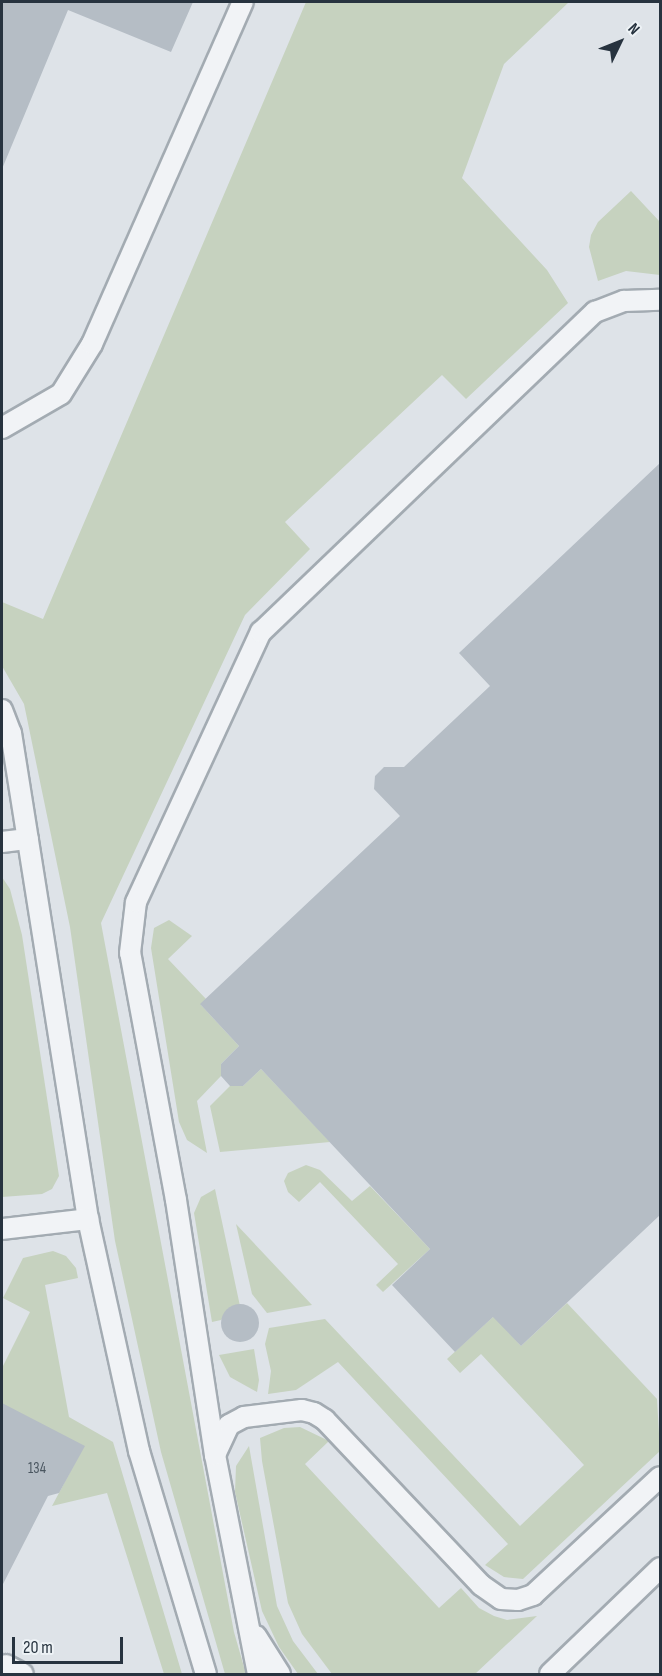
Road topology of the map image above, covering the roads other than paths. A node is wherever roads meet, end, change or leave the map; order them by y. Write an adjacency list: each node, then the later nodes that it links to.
1 (243, 2): 3 (lane)
2 (660, 300): 9 (lane)
3 (2, 429)
4 (2, 710): 5 (lane)
5 (28, 839): 6 (lane); 7 (lane)
6 (2, 842)
7 (88, 1219): 8 (lane); 13 (lane)
8 (2, 1229)
9 (215, 1455): 10 (lane); 12 (lane)
10 (660, 1477)
11 (660, 1568): 16 (lane)
12 (245, 1615): 14 (lane); 15 (lane)
13 (206, 1674)
14 (258, 1674)
15 (280, 1674)
16 (550, 1674)

